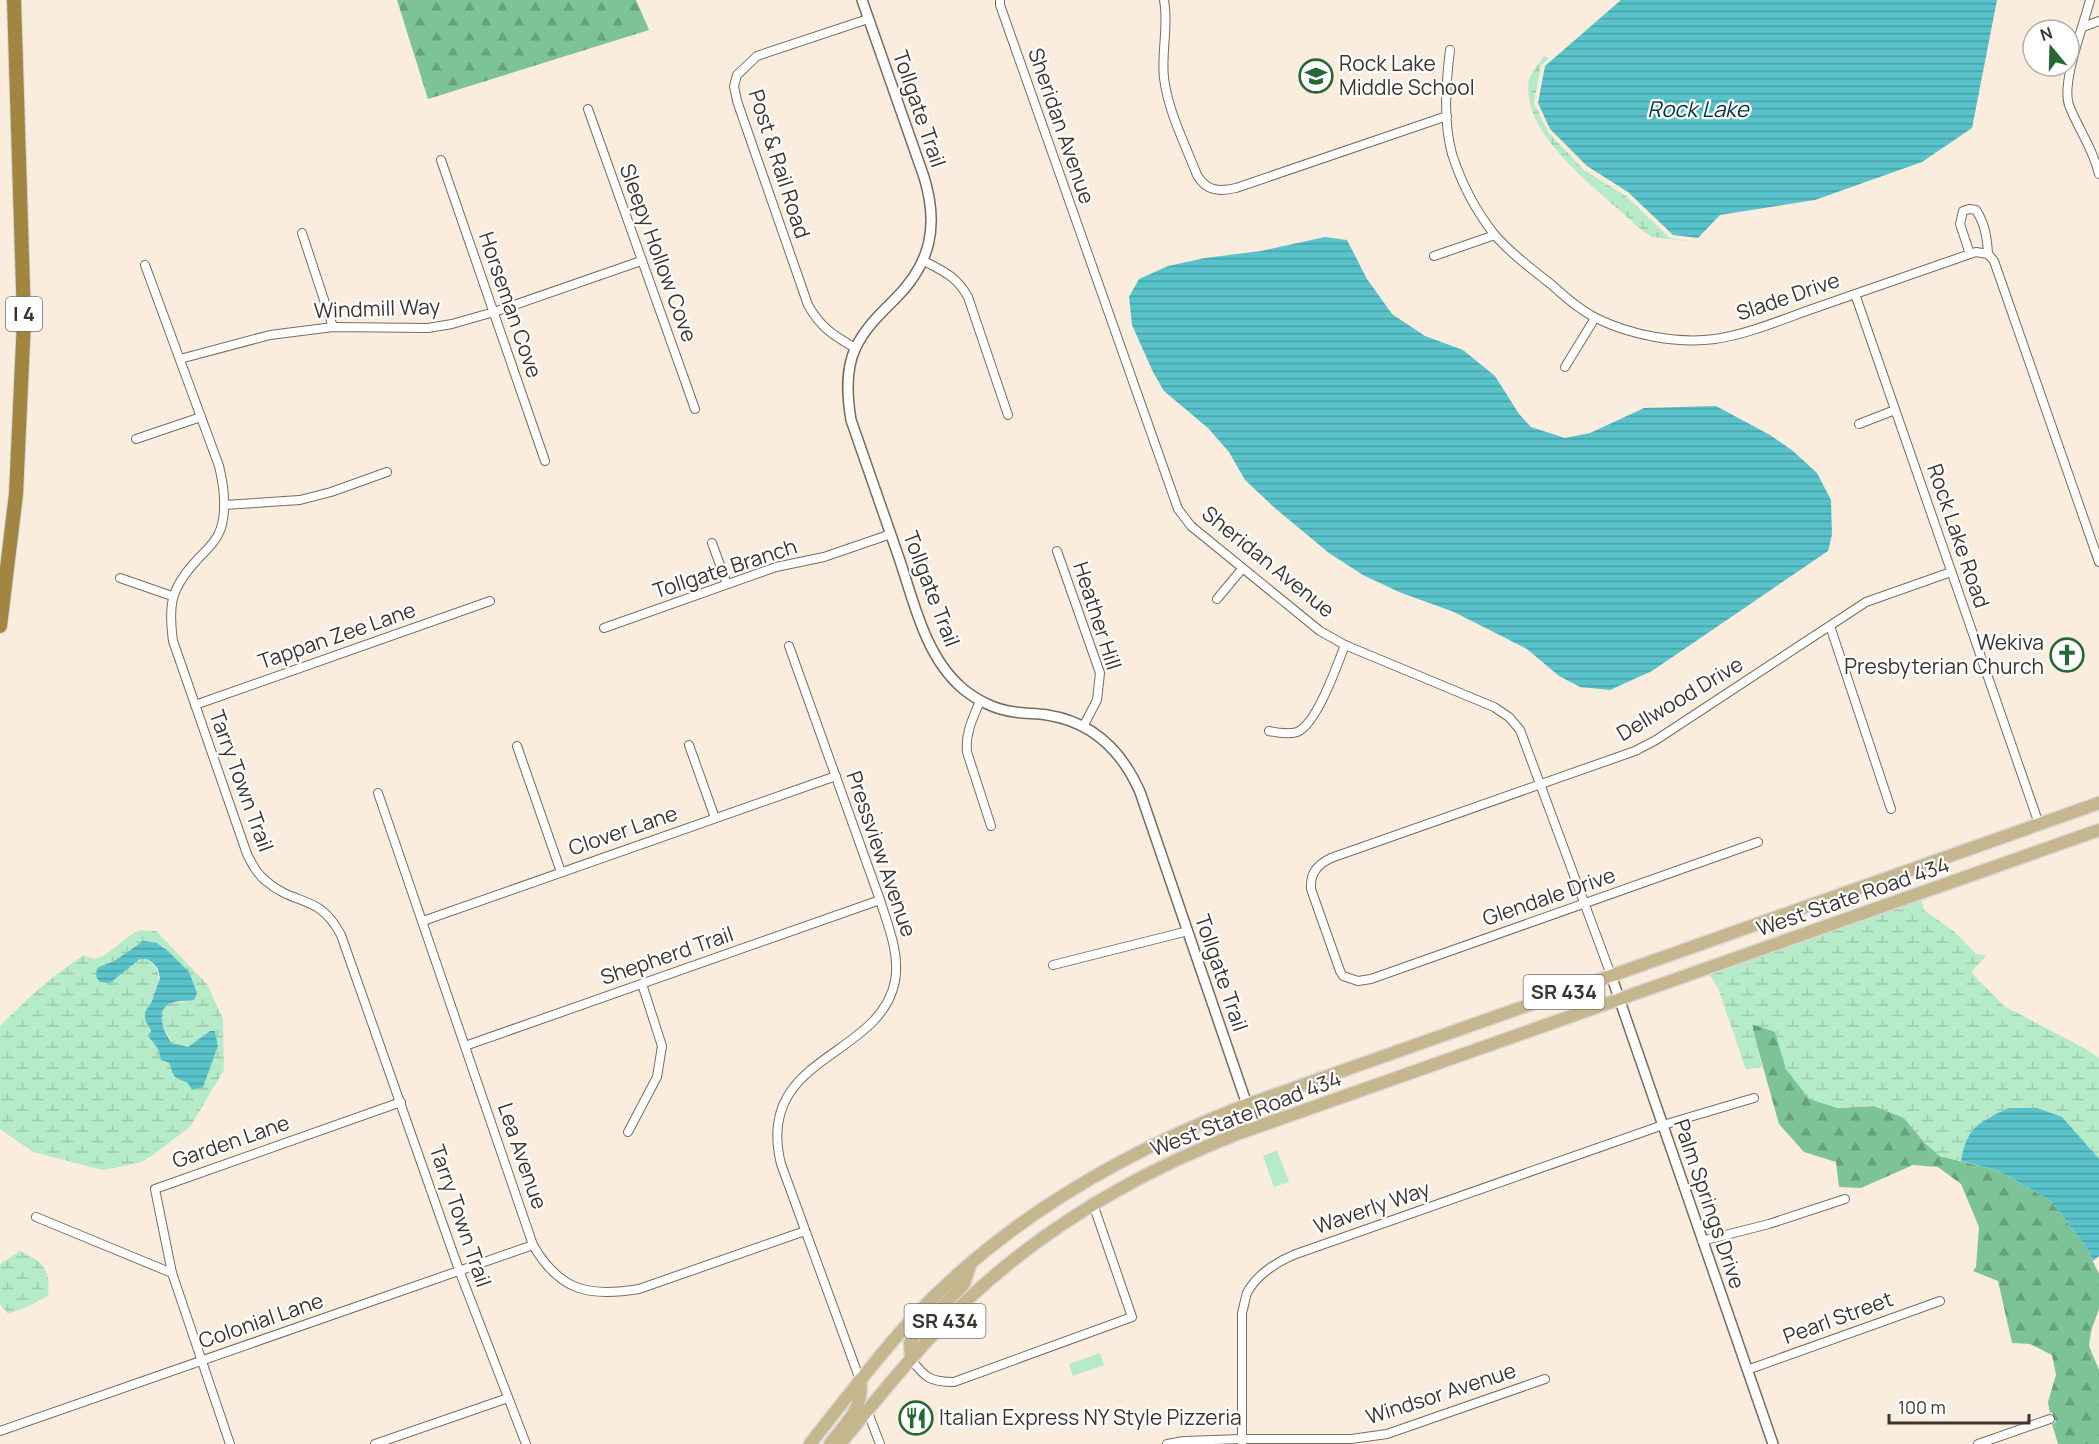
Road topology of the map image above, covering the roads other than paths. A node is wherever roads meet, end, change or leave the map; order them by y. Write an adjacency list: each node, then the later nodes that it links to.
1 (14, 0): 49 (highway, I 4)
2 (862, 0): 6 (street, Tollgate Trail)
3 (1000, 0): 42 (street, Sheridan Avenue)
4 (1164, 0): 11 (street)
5 (2090, 0): 8 (street)
6 (868, 19): 20 (street, Tollgate Trail); 26 (street, Post & Rail Road)
7 (2099, 21): 8 (street)
8 (2083, 27): 13 (street)
9 (1450, 50): 11 (street, Slade Drive)
10 (588, 109): 19 (street, Sleepy Hollow Cove)
11 (1447, 116): 15 (street, Slade Drive)
12 (441, 160): 23 (street, Horseman Cove)
13 (2099, 174)
14 (302, 233): 25 (street)
15 (1495, 235): 18 (street); 24 (street, Slade Drive)
16 (1970, 254): 17 (street, Slade Drive); 17 (street); 22 (street, Slade Drive)
17 (1988, 254): 41 (street)
18 (1434, 256)
19 (641, 261): 23 (street, Windmill Way); 29 (street, Sleepy Hollow Cove)
20 (924, 261): 26 (street, Tollgate Trail); 31 (street)
21 (146, 265): 27 (street)
22 (1855, 294): 24 (street, Slade Drive); 30 (street, Rock Lake Road)
23 (494, 312): 25 (street, Windmill Way); 35 (street, Horseman Cove)
24 (1595, 318): 28 (street)
25 (333, 327): 27 (street, Windmill Way)
26 (855, 348): 38 (street, Tollgate Trail)
27 (180, 359): 32 (street)
28 (1565, 367)
29 (695, 409)
30 (1895, 410): 33 (street); 43 (street, Rock Lake Road)
31 (1008, 415)
32 (201, 417): 34 (street); 37 (street)
33 (1859, 424)
34 (136, 439)
35 (545, 461)
36 (387, 472): 37 (street)
37 (224, 505): 46 (street)
38 (891, 534): 45 (street, Tollgate Branch); 54 (street, Tollgate Trail)
39 (712, 543): 45 (street)
40 (1058, 551): 56 (street, Heather Hill)
41 (2099, 562)
42 (1242, 569): 47 (street); 52 (street, Sheridan Avenue)
43 (1951, 572): 50 (street, Dellwood Drive); 66 (street, Rock Lake Road)
44 (120, 578): 46 (street)
45 (727, 584): 51 (street, Tollgate Branch)
46 (172, 596): 55 (street, Tarry Town Trail)
47 (1217, 599)
48 (490, 601): 55 (street, Tappan Zee Lane)
49 (0, 626)
50 (1830, 626): 61 (street, Dellwood Drive); 64 (street)
51 (604, 628)
52 (1346, 645): 57 (street); 61 (street, Sheridan Avenue)
53 (789, 646): 60 (street, Pressview Avenue)
54 (981, 701): 56 (street, Tollgate Trail); 67 (street)
55 (195, 705): 82 (street, Tarry Town Trail)
56 (1084, 725): 74 (street, Tollgate Trail)
57 (1269, 732)
58 (689, 745): 65 (street)
59 (517, 746): 70 (street)
60 (836, 776): 65 (street, Clover Lane); 71 (street, Pressview Avenue)
61 (1542, 784): 72 (street, Sheridan Avenue); 77 (street, Dellwood Drive)
62 (378, 793): 73 (street, Lea Avenue)
63 (2099, 803): 66 (main road, SR 434)
64 (1891, 809)
65 (715, 818): 70 (street, Clover Lane)
66 (2039, 824): 76 (main road, SR 434)
67 (991, 826)
68 (2097, 830): 79 (main road, West State Road 434 / SR 434)
69 (1758, 842): 72 (street, Glendale Drive)
70 (561, 872): 73 (street, Clover Lane)
71 (880, 900): 78 (street, Shepherd Trail); 90 (street, Pressview Avenue)
72 (1585, 904): 76 (street, Sheridan Avenue); 77 (street, Glendale Drive)
73 (423, 921): 80 (street, Lea Avenue)
74 (1188, 931): 75 (street); 83 (street, Tollgate Trail)
75 (1053, 965)
76 (1611, 975): 79 (street, Palm Springs Drive); 83 (main road, SR 434)
77 (1350, 980)
78 (642, 984): 80 (street, Shepherd Trail); 86 (street)
79 (1620, 1000): 84 (street, Palm Springs Drive); 85 (main road, West State Road 434 / SR 434)
80 (465, 1046): 92 (street, Lea Avenue)
81 (1754, 1098): 84 (street, Waverly Way)
82 (401, 1102): 94 (street, Tarry Town Trail); 95 (street, Garden Lane)
83 (1246, 1105): 85 (street, Tollgate Trail); 93 (main road, SR 434)
84 (1663, 1125): 91 (street, Palm Springs Drive); 106 (street, Waverly Way)
85 (1255, 1128): 88 (main road, West State Road 434 / SR 434)
86 (628, 1132)
87 (1845, 1199): 91 (street)
88 (1093, 1204): 97 (main road, West State Road 434 / SR 434); 97 (street)
89 (36, 1216): 95 (street)
90 (805, 1231): 92 (street, Lea Avenue); 101 (street, Pressview Avenue)
91 (1702, 1241): 99 (street, Palm Springs Drive)
92 (533, 1245): 94 (street, Colonial Lane)
93 (970, 1264): 97 (main road); 101 (main road, SR 434)
94 (459, 1270): 98 (street, Colonial Lane); 102 (street, Tarry Town Trail)
95 (172, 1273): 98 (street)
96 (1940, 1301): 99 (street, Pearl Street)
97 (912, 1359): 103 (main road, West State Road 434 / SR 434)
98 (202, 1360): 105 (street, Colonial Lane); 107 (street)
99 (1747, 1370): 115 (street, Palm Springs Drive)
100 (1545, 1379): 106 (street, Windsor Avenue)
101 (860, 1380): 110 (main road, SR 434); 111 (main road)
102 (508, 1398): 108 (street); 109 (street, Tarry Town Trail)
103 (867, 1410): 112 (main road, West State Road 434 / SR 434); 113 (street)
104 (2050, 1419): 116 (street)
105 (0, 1431)
106 (1242, 1442): 114 (street, Windsor Avenue)
107 (230, 1444)
108 (375, 1444)
109 (525, 1444)
110 (810, 1444)
111 (830, 1444)
112 (840, 1444)
113 (879, 1444)
114 (1167, 1444)
115 (1773, 1444)
116 (1978, 1444)

